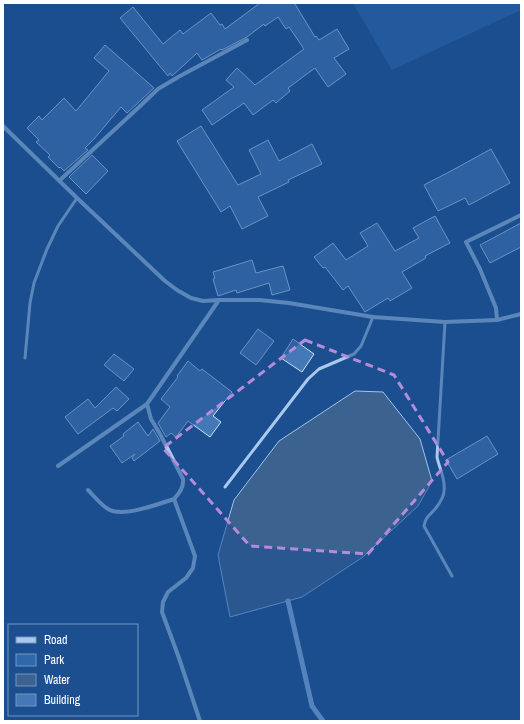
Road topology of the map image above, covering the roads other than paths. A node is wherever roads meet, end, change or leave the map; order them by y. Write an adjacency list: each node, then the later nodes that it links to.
1 (247, 40): 3 (street)
2 (3, 126): 3 (street)
3 (59, 181): 4 (street)
4 (77, 198): 6 (street); 11 (lane)
5 (521, 215): 9 (street)
6 (219, 300): 8 (street); 12 (street)
7 (521, 314): 9 (street)
8 (373, 317): 10 (street); 14 (lane)
9 (497, 320): 10 (street)
10 (445, 322): 17 (lane)
11 (25, 358)
12 (147, 404): 13 (street); 16 (street)
13 (58, 466)
14 (225, 488)
15 (88, 490): 16 (street)
16 (174, 499): 18 (street)
17 (452, 576)
18 (200, 721)

